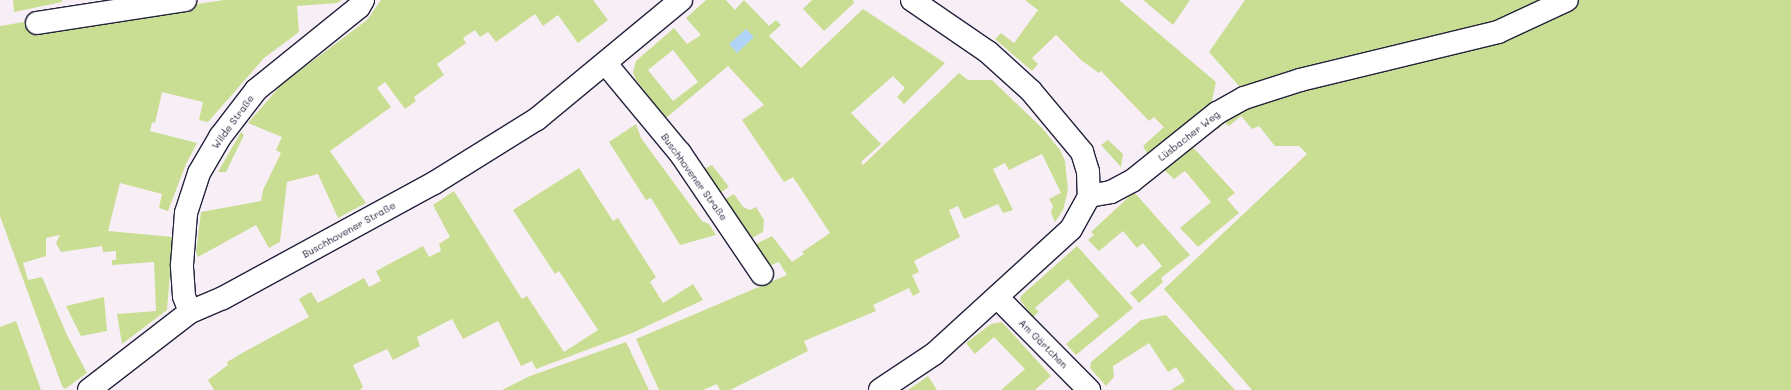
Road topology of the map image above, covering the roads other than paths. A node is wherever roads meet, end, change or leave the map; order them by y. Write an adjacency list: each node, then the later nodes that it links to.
1 (185, 0): 6 (street)
2 (363, 0): 11 (street, Wilde Straße)
3 (681, 0): 7 (street, Buschhovener Straße)
4 (912, 0): 8 (street)
5 (1567, 0): 8 (street, Lüsbacher Weg)
6 (37, 24)
7 (606, 64): 9 (street, Buschhovener Straße); 11 (street, Buschhovener Straße)
8 (1089, 196): 10 (street)
9 (762, 274)
10 (997, 297): 13 (street); 14 (street, Am Gärtchen)
11 (190, 312): 12 (street, Buschhovener Straße)
12 (89, 390)
13 (880, 390)
14 (1089, 390)

